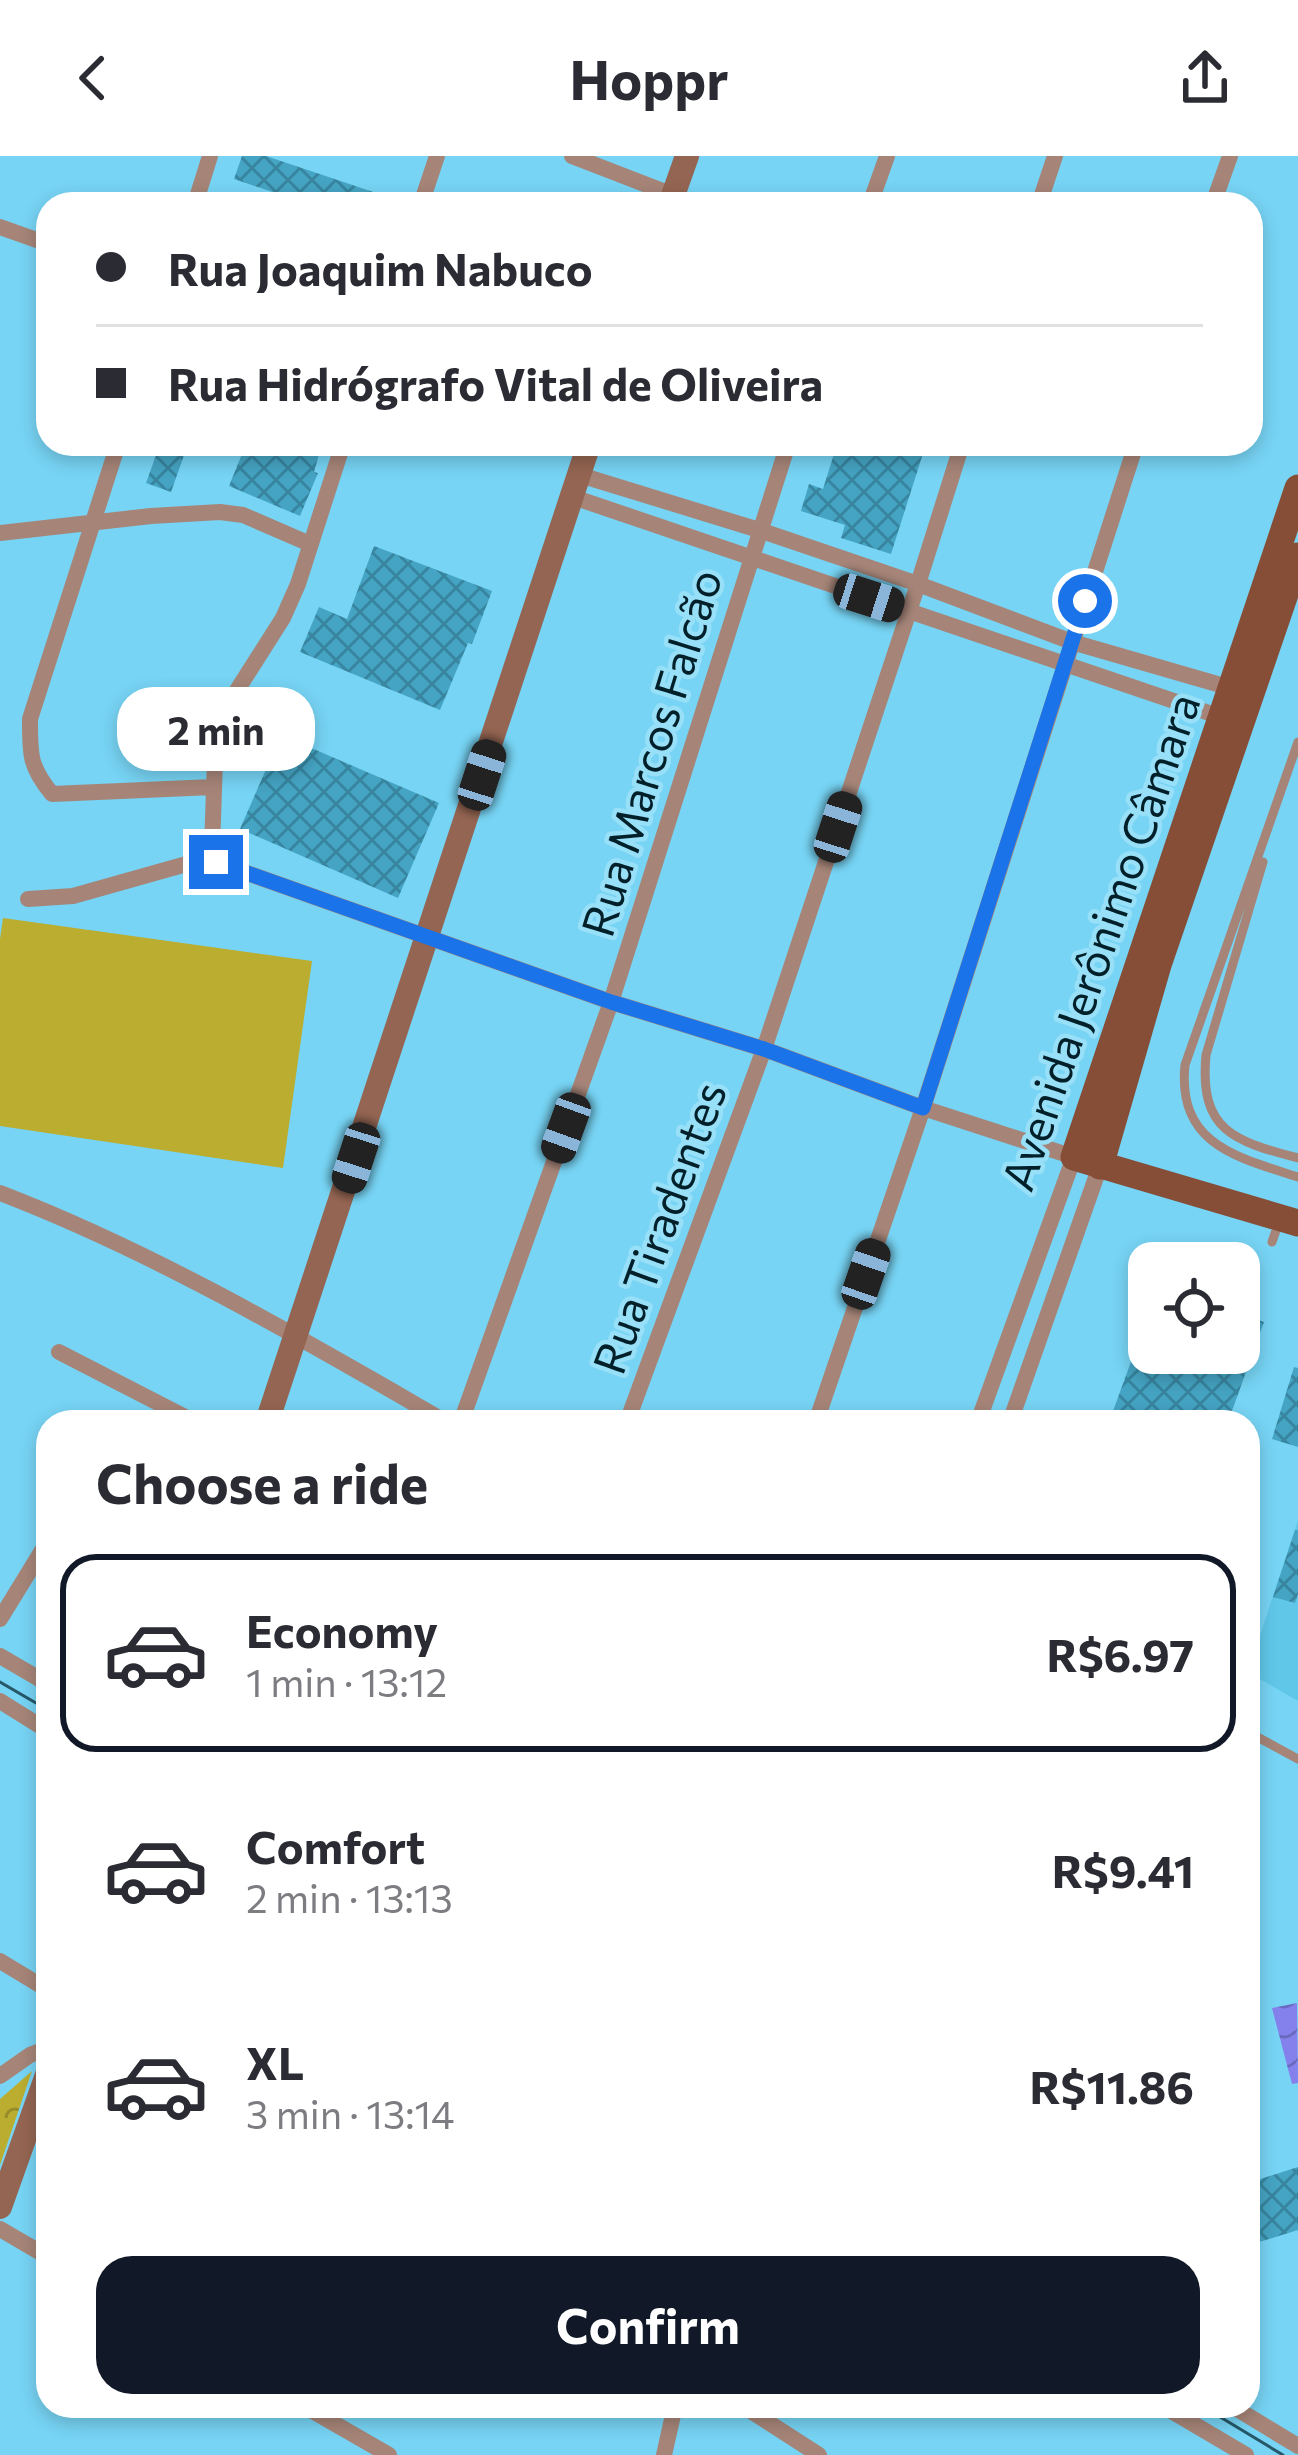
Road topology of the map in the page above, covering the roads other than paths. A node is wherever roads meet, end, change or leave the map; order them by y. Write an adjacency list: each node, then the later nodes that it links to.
1 (210, 156): 8 (street)
2 (437, 156): 9 (street)
3 (572, 156): 10 (street)
4 (687, 156): 11 (main road)
5 (887, 156): 12 (street)
6 (1055, 156): 13 (street)
7 (1230, 156): 14 (street)
8 (199, 192)
9 (425, 192)
10 (653, 192)
11 (674, 192)
12 (874, 192)
13 (1044, 192)
14 (1217, 192)
15 (0, 227): 16 (street)
16 (36, 240)
17 (114, 456): 25 (street)
18 (339, 456): 28 (street)
19 (585, 456): 23 (main road)
20 (784, 456): 26 (street, Rua Marcos Falcão)
21 (958, 456): 31 (street, Rua Tiradentes)
22 (1132, 456): 33 (street)
23 (576, 486): 26 (street); 30 (street); 41 (main road)
24 (1298, 488): 35 (main road, Avenida Jerônimo Câmara)
25 (92, 522): 27 (street); 28 (street); 38 (street)
26 (759, 530): 30 (street, Rua Marcos Falcão); 31 (street)
27 (0, 532)
28 (310, 544): 38 (street)
29 (1298, 556): 46 (main road, Avenida Jerônimo Câmara)
30 (751, 558): 32 (street); 42 (street, Rua Marcos Falcão)
31 (918, 584): 32 (street, Rua Tiradentes); 33 (street)
32 (909, 612): 34 (street); 43 (street, Rua Tiradentes)
33 (1072, 642): 34 (street); 35 (street)
34 (1066, 663): 36 (street); 44 (street)
35 (1231, 688): 36 (main road, Avenida Jerônimo Câmara)
36 (1221, 717): 46 (main road, Avenida Jerônimo Câmara)
37 (1298, 744): 45 (lane); 47 (lane)
38 (213, 788): 39 (street)
39 (216, 862): 40 (street); 41 (street)
40 (28, 899)
41 (428, 936): 42 (street); 50 (main road)
42 (611, 1002): 43 (street); 55 (street, Rua Marcos Falcão)
43 (764, 1049): 44 (street); 56 (street, Rua Tiradentes)
44 (923, 1108): 46 (street); 57 (street)
45 (1298, 1158)
46 (1087, 1161): 49 (main road); 58 (street, Avenida Jerônimo Câmara); 59 (street, Avenida Jerônimo Câmara)
47 (1298, 1177)
48 (0, 1193): 50 (street)
49 (1283, 1228)
50 (297, 1336): 53 (main road); 54 (street)
51 (59, 1352): 52 (street)
52 (172, 1410)
53 (271, 1410)
54 (425, 1410)
55 (465, 1410)
56 (631, 1410)
57 (820, 1410)
58 (983, 1410)
59 (1014, 1410)
60 (36, 1560): 61 (street)
61 (0, 1619)
62 (0, 1656): 63 (street)
63 (36, 1677)
64 (0, 1701): 65 (street)
65 (36, 1724)
66 (1260, 1738): 67 (lane)
67 (1298, 1759)
68 (0, 1960): 69 (street)
69 (36, 1982)
70 (36, 2053): 71 (street)
71 (0, 2076)
72 (36, 2106): 73 (main road)
73 (0, 2207)
74 (0, 2229): 75 (street)
75 (36, 2250)
76 (325, 2418): 82 (street)
77 (672, 2418): 83 (street)
78 (762, 2418): 84 (street)
79 (1183, 2418): 85 (street)
80 (1252, 2418): 81 (street)
81 (1298, 2446)
82 (389, 2455)
83 (664, 2455)
84 (819, 2455)
85 (1246, 2455)

